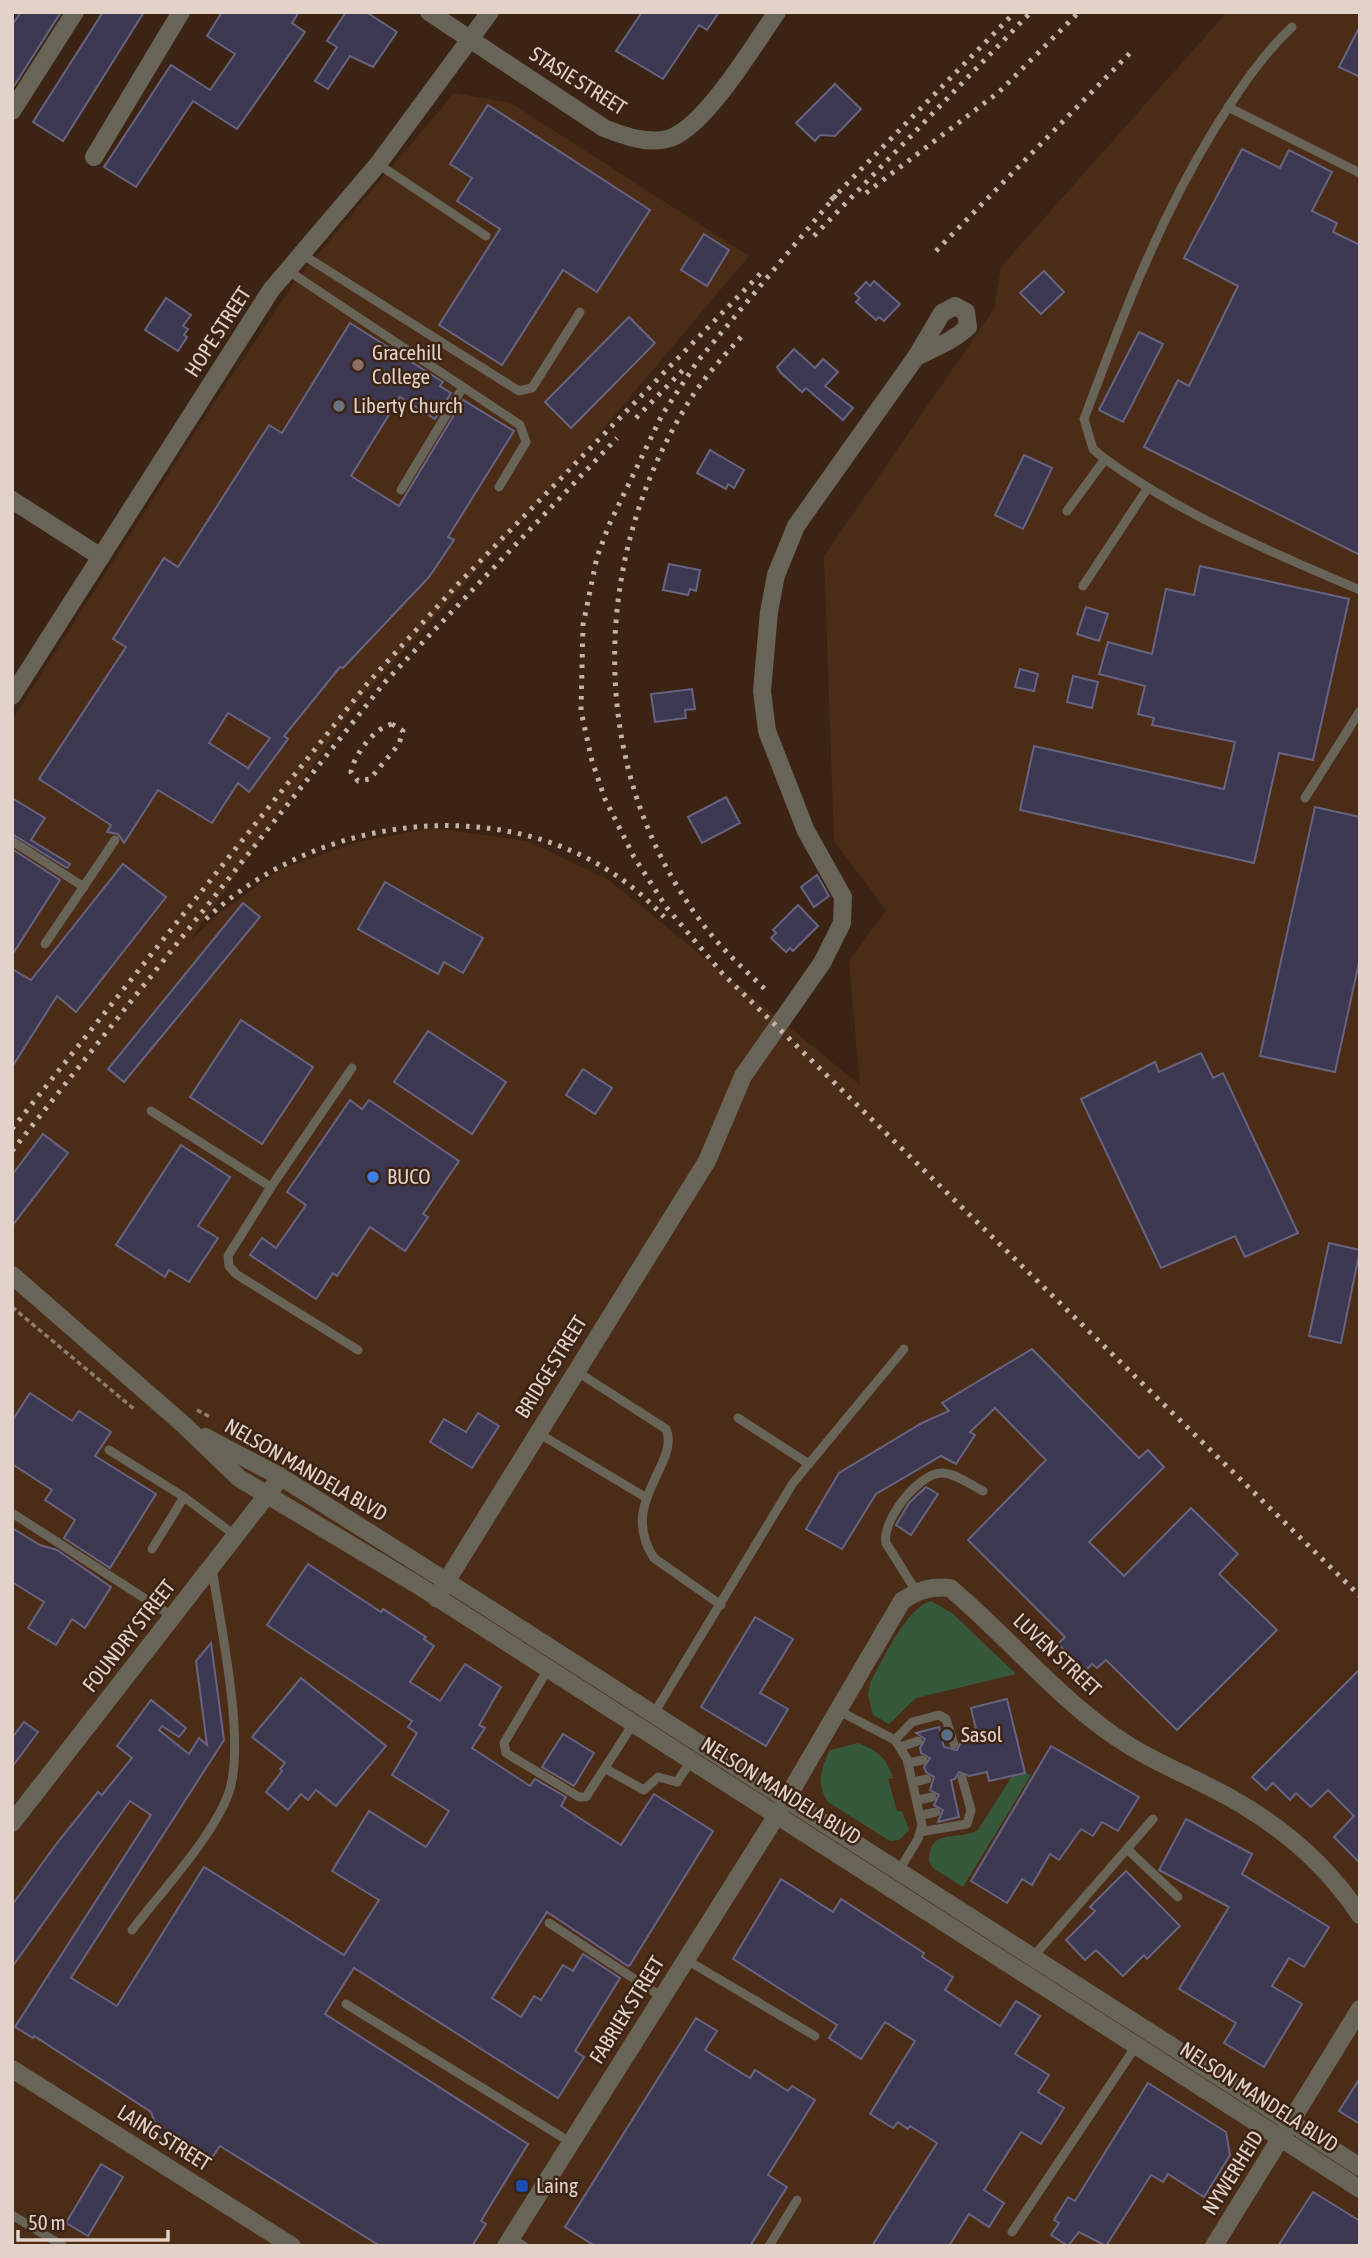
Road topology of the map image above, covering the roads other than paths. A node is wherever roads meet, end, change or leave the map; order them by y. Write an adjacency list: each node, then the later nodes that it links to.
1 (75, 12): 9 (street)
2 (181, 12): 10 (street)
3 (490, 12): 7 (street, HOPE STREET)
4 (777, 12): 7 (street, STASIE STREET)
5 (433, 13): 7 (street, STASIE STREET)
6 (1292, 27): 8 (lane)
7 (470, 39): 11 (street, HOPE STREET)
8 (1228, 107): 12 (lane); 19 (lane)
9 (12, 111)
10 (94, 157)
11 (378, 163): 13 (lane); 14 (street, HOPE STREET)
12 (1360, 173)
13 (486, 236)
14 (300, 253): 15 (street, HOPE STREET); 16 (lane)
15 (287, 270): 18 (lane); 25 (street, HOPE STREET)
16 (580, 312)
17 (916, 357): 41 (street, BRIDGE STREET)
18 (463, 387): 20 (lane); 22 (lane)
19 (1105, 459): 21 (lane); 24 (lane)
20 (499, 487)
21 (1147, 489): 26 (lane); 27 (lane)
22 (401, 490)
23 (12, 500): 25 (street)
24 (1067, 511)
25 (101, 557): 28 (street, HOPE STREET)
26 (1083, 586)
27 (1360, 590)
28 (12, 696)
29 (1360, 710): 30 (lane)
30 (1305, 798)
31 (12, 841): 33 (lane)
32 (115, 841): 33 (lane)
33 (84, 887): 34 (lane)
34 (46, 944)
35 (352, 1068): 37 (lane)
36 (151, 1111): 37 (lane)
37 (271, 1186): 40 (lane)
38 (12, 1275): 43 (street, NELSON MANDELA BLVD)
39 (904, 1349): 46 (lane)
40 (358, 1350)
41 (576, 1371): 44 (street, BRIDGE STREET); 51 (lane)
42 (738, 1418): 46 (lane)
43 (177, 1420): 47 (street, NELSON MANDELA BLVD); 50 (street, NELSON MANDELA BLVD)
44 (537, 1432): 51 (lane); 56 (street, BRIDGE STREET)
45 (109, 1450): 49 (lane)
46 (809, 1464): 59 (lane)
47 (281, 1478): 50 (street, FOUNDRY STREET); 56 (street, NELSON MANDELA BLVD)
48 (983, 1492): 57 (lane)
49 (184, 1497): 53 (lane); 54 (lane)
50 (268, 1497): 53 (street, FOUNDRY STREET); 58 (street, NELSON MANDELA BLVD)
51 (645, 1497): 59 (lane)
52 (12, 1513): 60 (lane)
53 (236, 1536): 55 (street, FOUNDRY STREET)
54 (152, 1549)
55 (212, 1566): 60 (street, FOUNDRY STREET); 93 (lane)
56 (446, 1581): 58 (street, BRIDGE STREET); 63 (street, NELSON MANDELA BLVD)
57 (916, 1591): 62 (street); 91 (street, LUVEN STREET)
58 (436, 1598): 61 (street, NELSON MANDELA BLVD)
59 (721, 1605): 63 (lane)
60 (172, 1616): 86 (street, FOUNDRY STREET)
61 (548, 1669): 64 (street, NELSON MANDELA BLVD); 71 (lane)
62 (839, 1711): 67 (lane); 78 (street)
63 (653, 1714): 78 (street, NELSON MANDELA BLVD)
64 (633, 1724): 69 (street, NELSON MANDELA BLVD); 71 (lane)
65 (949, 1738): 67 (lane)
66 (918, 1741): 67 (lane)
67 (898, 1743): 70 (lane)
68 (923, 1760): 70 (lane)
69 (691, 1761): 71 (lane); 83 (street, NELSON MANDELA BLVD)
70 (908, 1763): 74 (lane)
71 (606, 1769)
72 (962, 1778): 75 (lane)
73 (928, 1779): 74 (lane)
74 (913, 1782): 79 (lane)
75 (965, 1789): 76 (lane); 80 (lane)
76 (953, 1792)
77 (932, 1797): 79 (lane)
78 (787, 1799): 83 (street, FABRIEK STREET); 89 (street, NELSON MANDELA BLVD)
79 (918, 1800): 84 (lane)
80 (969, 1805): 81 (lane); 87 (lane)
81 (957, 1808)
82 (936, 1812): 84 (lane)
83 (777, 1815): 95 (street, FABRIEK STREET); 100 (street, NELSON MANDELA BLVD)
84 (922, 1815): 87 (lane)
85 (1153, 1819): 88 (lane)
86 (12, 1823)
87 (920, 1832): 89 (lane)
88 (1127, 1849): 90 (lane); 94 (lane)
89 (898, 1872): 94 (street, NELSON MANDELA BLVD)
90 (1178, 1897)
91 (1360, 1915)
92 (549, 1923): 96 (lane)
93 (132, 1930)
94 (1032, 1958): 102 (street, NELSON MANDELA BLVD)
95 (685, 1959): 96 (street, FABRIEK STREET); 99 (lane)
96 (662, 1997): 103 (street, FABRIEK STREET)
97 (346, 2004): 103 (lane)
98 (1360, 2010): 102 (street)
99 (815, 2036)
100 (1136, 2046): 102 (street, NELSON MANDELA BLVD); 108 (lane)
101 (12, 2069): 111 (street, LAING STREET)
102 (1287, 2132): 104 (street, NELSON MANDELA BLVD); 105 (street, NELSON MANDELA BLVD); 113 (street, NYWERHEID)
103 (570, 2143): 109 (street, FABRIEK STREET)
104 (1360, 2167)
105 (1360, 2189)
106 (797, 2200): 112 (lane)
107 (12, 2215): 110 (lane)
108 (1012, 2232)
109 (514, 2243)
110 (63, 2246)
111 (292, 2246)
112 (768, 2246)
113 (1214, 2246)

